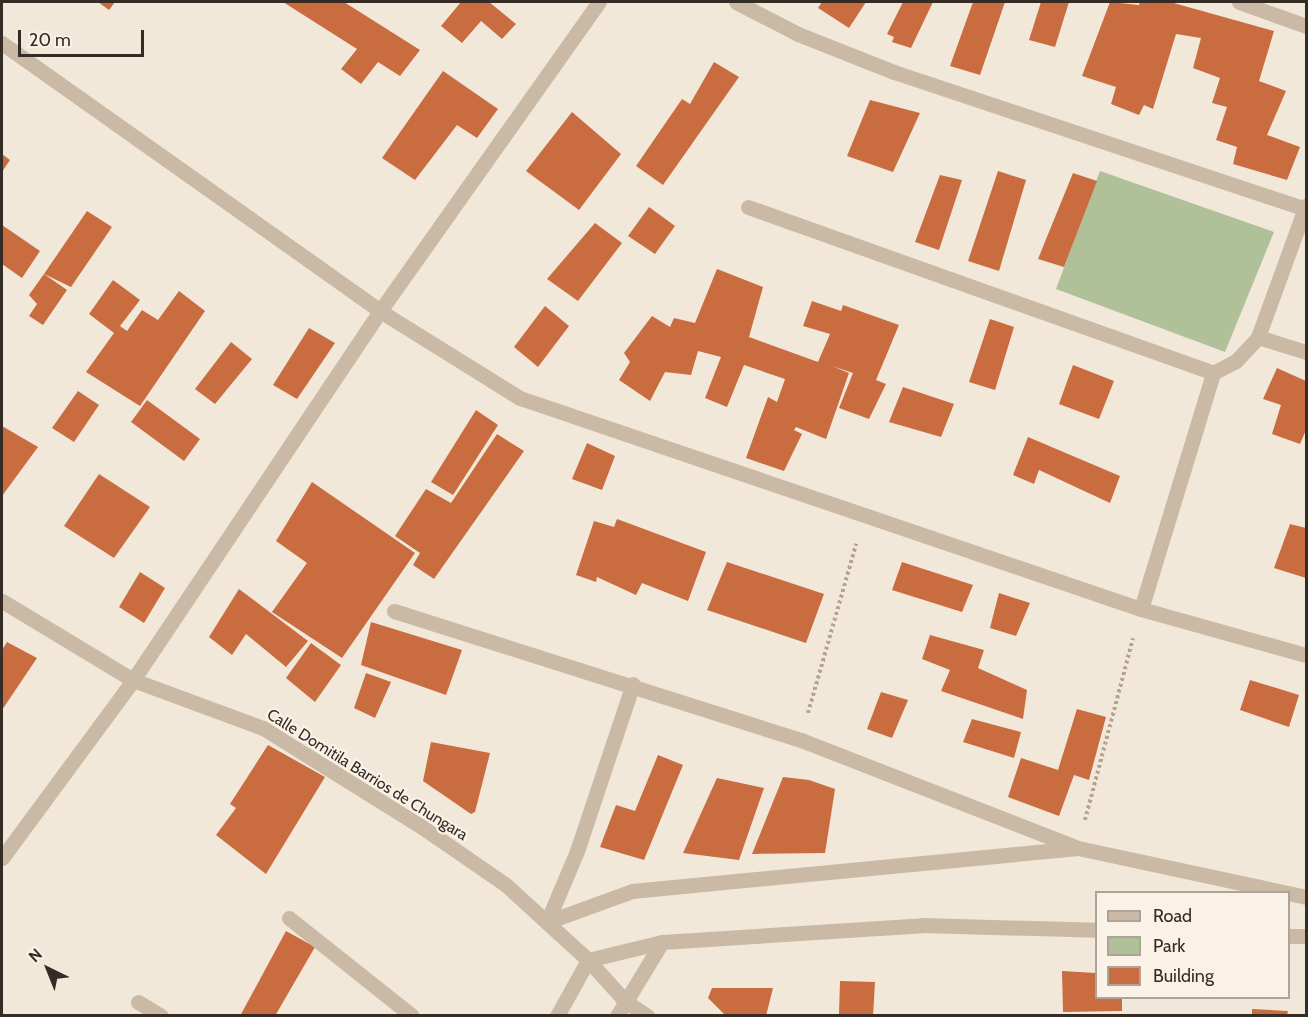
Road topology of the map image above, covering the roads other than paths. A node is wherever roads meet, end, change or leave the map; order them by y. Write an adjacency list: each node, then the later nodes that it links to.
1 (599, 2): 8 (street)
2 (736, 2): 7 (street)
3 (1239, 2): 4 (street)
4 (1306, 26)
5 (2, 43): 8 (street)
6 (748, 207): 11 (street)
7 (1306, 207): 9 (street)
8 (380, 311): 13 (street); 16 (street)
9 (1258, 337): 10 (street); 11 (street)
10 (1306, 352)
11 (1213, 373): 13 (street)
12 (2, 601): 16 (street, Calle Domitila Barrios de Chungara)
13 (1141, 609): 15 (street)
14 (394, 611): 17 (street)
15 (1306, 655)
16 (133, 680): 19 (street); 24 (street, Calle Domitila Barrios de Chungara)
17 (633, 684): 18 (street); 24 (street)
18 (1078, 848): 20 (street); 24 (street)
19 (2, 858)
20 (1278, 891)
21 (1290, 894): 22 (street)
22 (1306, 897)
23 (290, 918): 33 (street)
24 (547, 922): 29 (street, Calle Domitila Barrios de Chungara)
25 (1095, 930): 28 (street)
26 (1290, 936): 27 (street)
27 (1306, 936)
28 (662, 942): 29 (street); 30 (street)
29 (588, 960): 30 (street, Calle Domitila Barrios de Chungara); 34 (street)
30 (626, 1001): 35 (street); 36 (street, Calle Domitila Barrios de Chungara)
31 (138, 1002): 32 (street)
32 (160, 1016)
33 (412, 1016)
34 (557, 1016)
35 (617, 1016)
36 (647, 1016)

